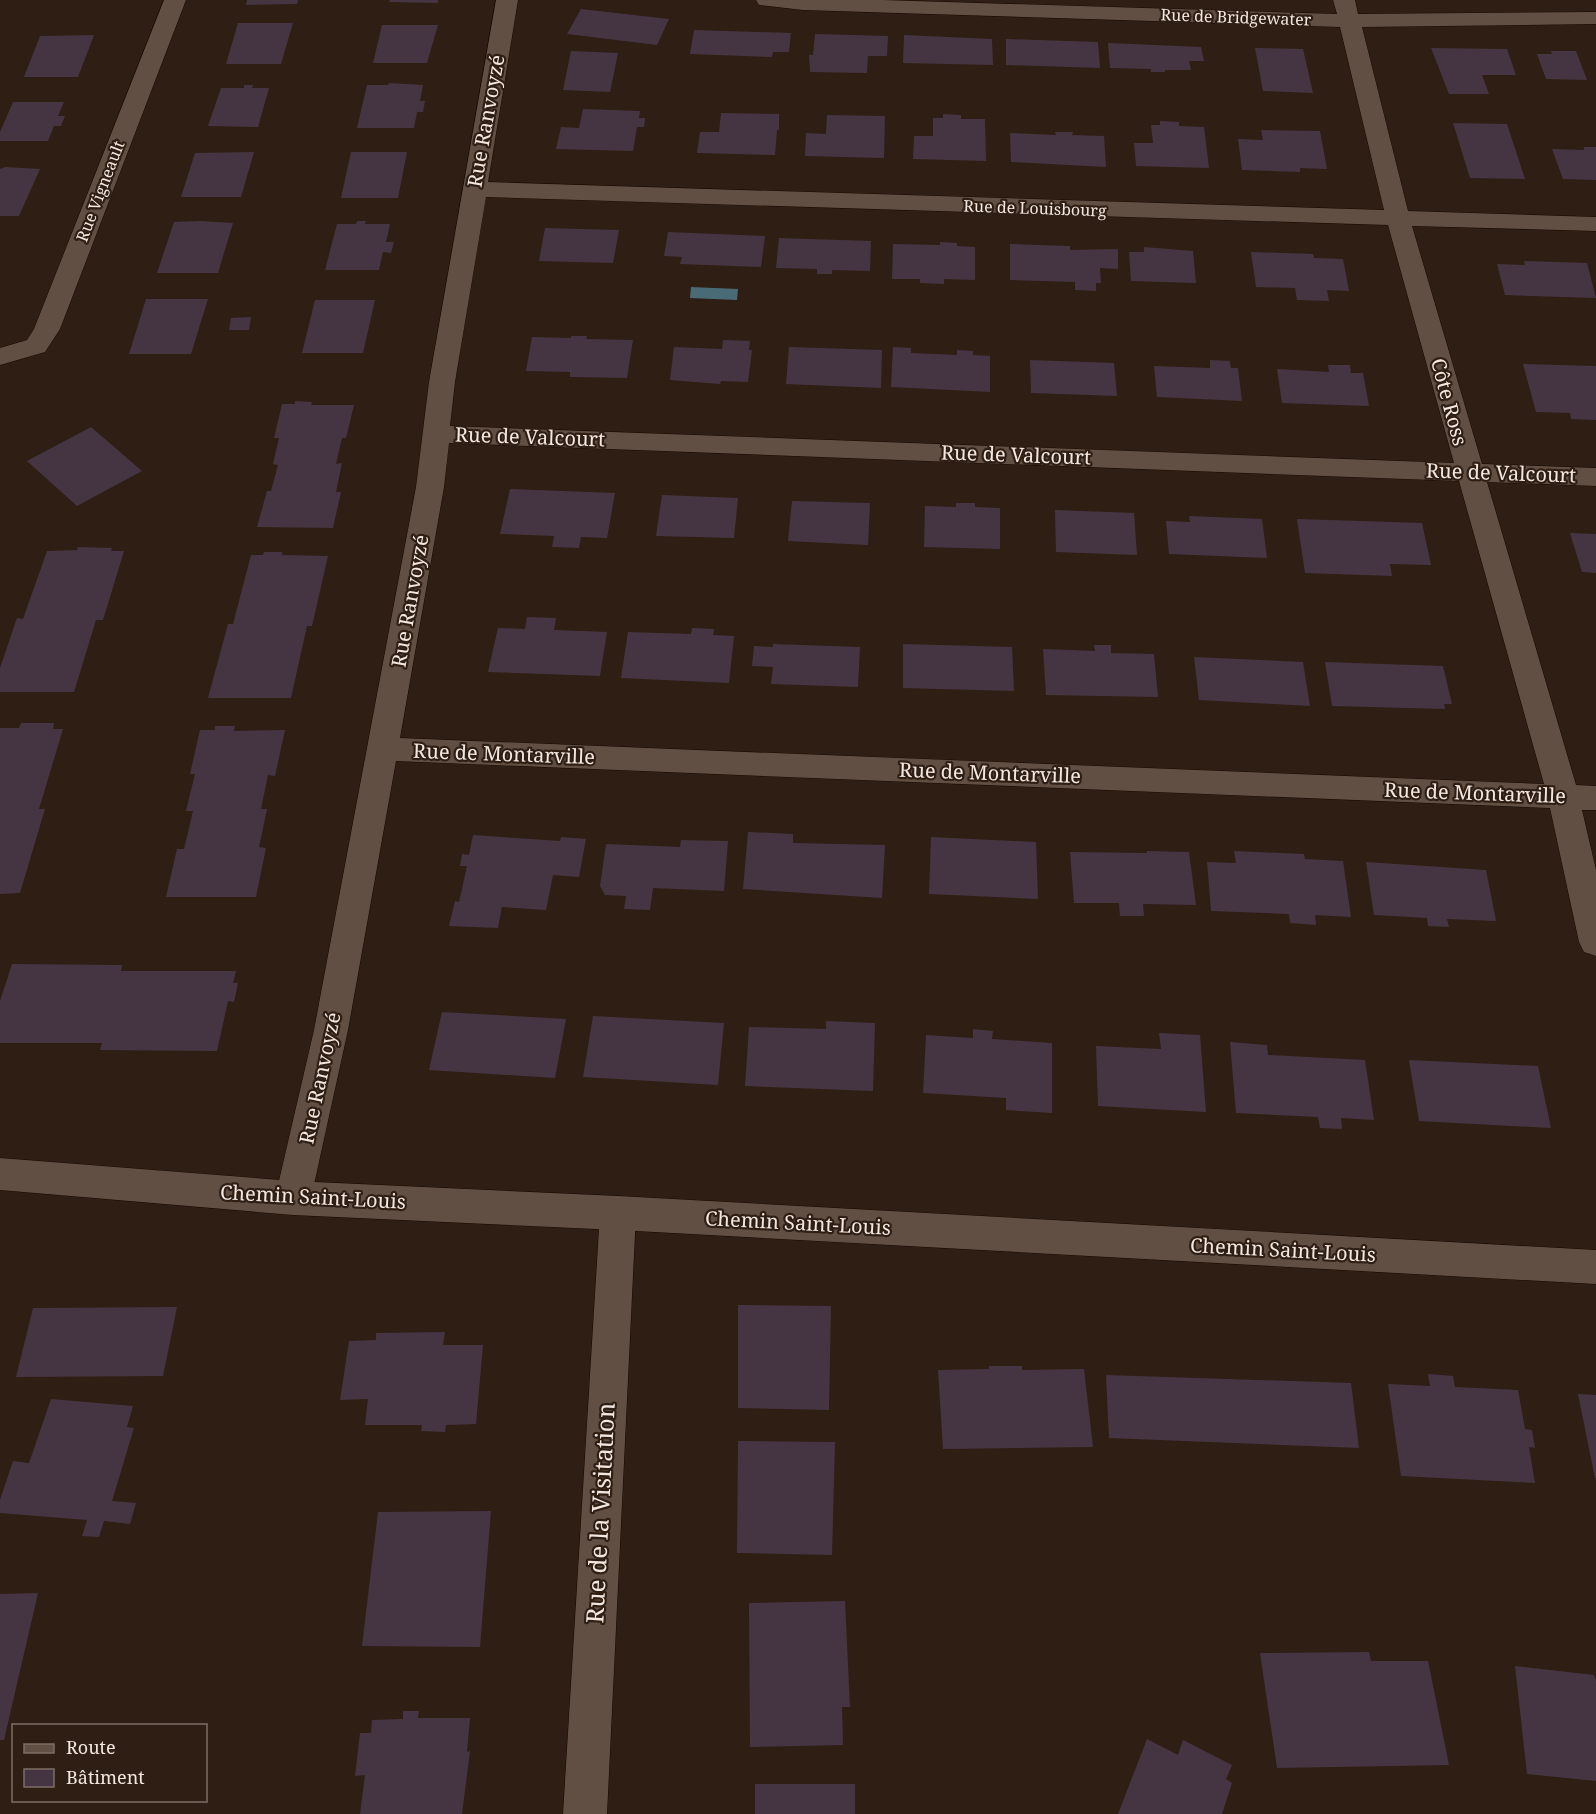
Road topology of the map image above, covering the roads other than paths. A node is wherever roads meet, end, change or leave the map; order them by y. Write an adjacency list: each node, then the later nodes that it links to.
1 (175, 0): 9 (street, Rue Vigneault)
2 (507, 0): 6 (street, Rue Ranvoyzé)
3 (767, 0): 4 (street, Rue de Bridgewater)
4 (1347, 10): 5 (street, Rue de Bridgewater); 7 (street, Côte Ross)
5 (1596, 18)
6 (474, 189): 7 (street, Rue de Louisbourg); 10 (street, Rue Ranvoyzé)
7 (1398, 219): 8 (street, Rue de Louisbourg); 11 (street, Côte Ross)
8 (1596, 224)
9 (0, 357)
10 (435, 434): 11 (street, Rue de Valcourt); 13 (street, Rue Ranvoyzé)
11 (1468, 472): 12 (street, Rue de Valcourt); 14 (street, Côte Ross)
12 (1596, 477)
13 (383, 749): 14 (street, Rue de Montarville); 18 (street, Rue Ranvoyzé)
14 (1563, 796): 15 (street, Rue de Montarville); 16 (street, Côte Ross)
15 (1596, 798)
16 (1596, 942)
17 (0, 1174): 18 (street, Chemin Saint-Louis)
18 (293, 1198): 19 (street, Chemin Saint-Louis)
19 (618, 1213): 20 (street, Chemin Saint-Louis); 21 (street, Rue de la Visitation)
20 (1596, 1267)
21 (585, 1814)

